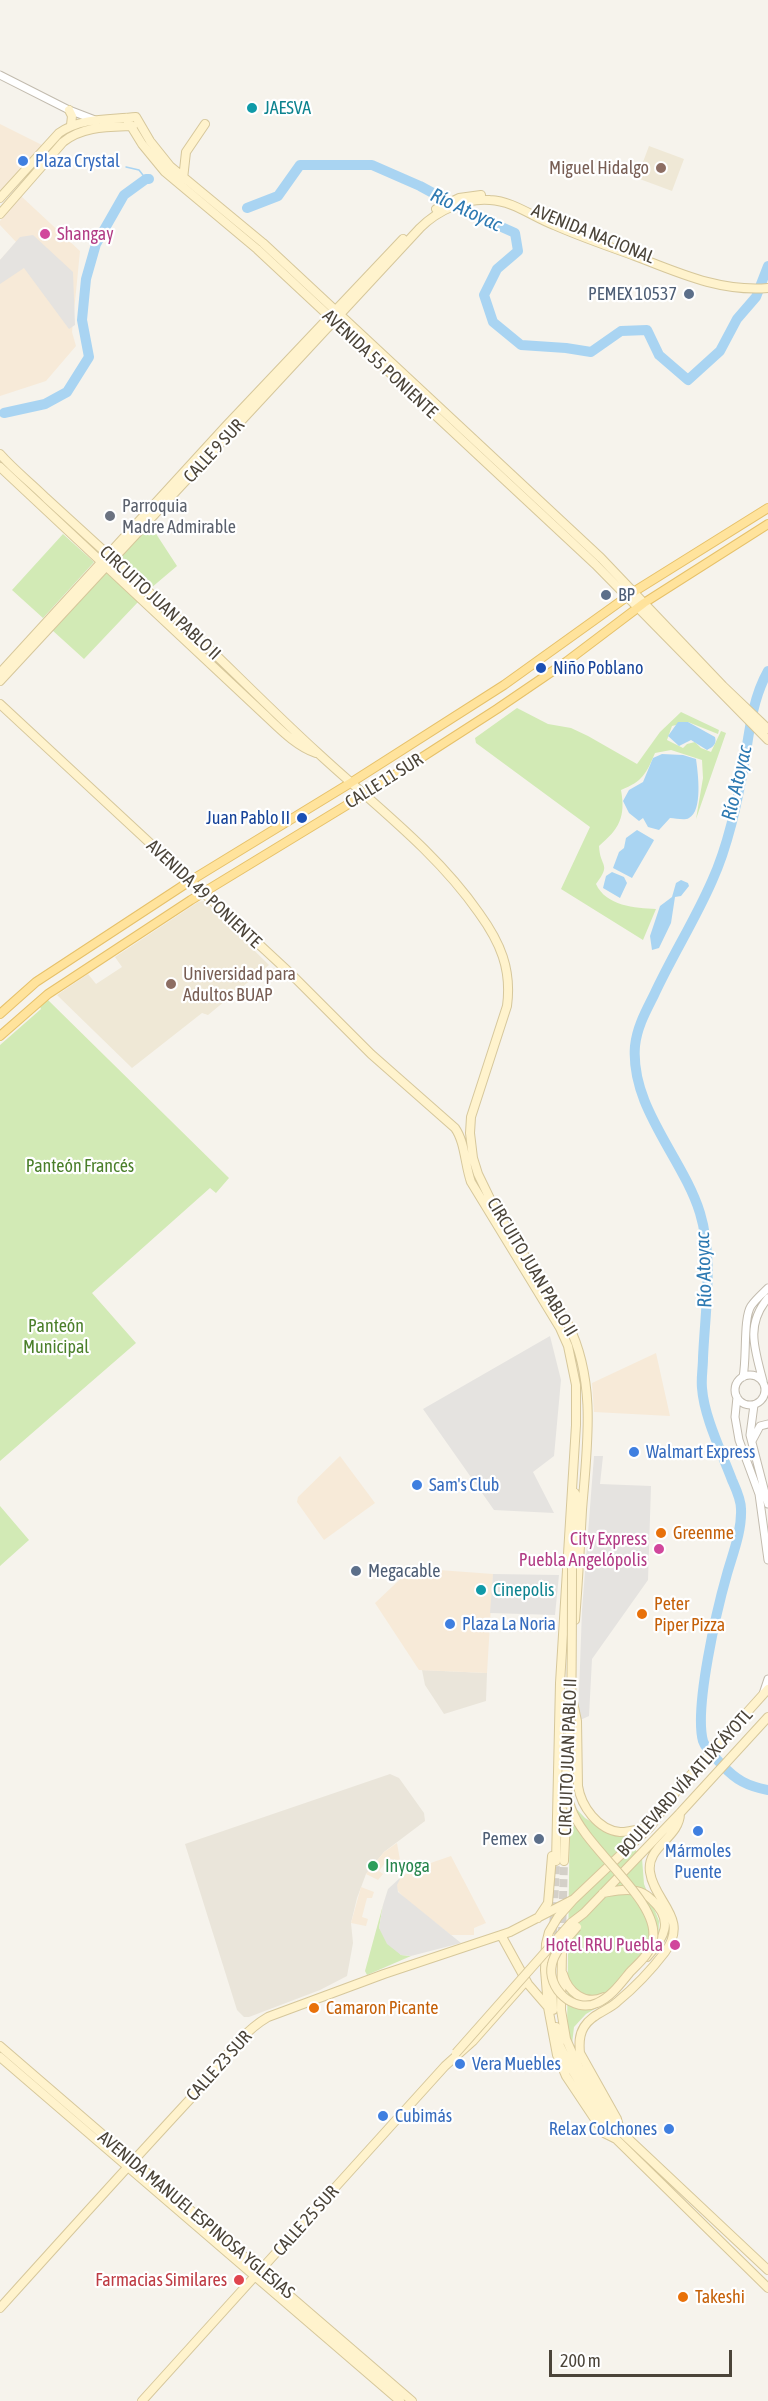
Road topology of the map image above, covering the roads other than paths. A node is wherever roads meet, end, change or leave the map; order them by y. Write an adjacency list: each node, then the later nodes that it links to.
1 (0, 75): 2 (street)
2 (69, 110): 4 (street); 5 (main road)
3 (126, 118): 4 (main road); 7 (main road, AVENIDA 55 PONIENTE); 8 (main road, AVENIDA 55 PONIENTE)
4 (94, 120): 5 (main road); 9 (street)
5 (75, 124): 10 (main road)
6 (205, 124): 12 (main road)
7 (130, 126): 8 (main road); 9 (main road); 17 (main road, AVENIDA 55 PONIENTE)
8 (140, 126): 12 (main road, AVENIDA 55 PONIENTE)
9 (110, 127): 11 (main road)
10 (31, 164): 11 (main road); 13 (main road)
11 (39, 170): 14 (main road)
12 (183, 179): 17 (main road, AVENIDA 55 PONIENTE)
13 (0, 198)
14 (0, 214)
15 (425, 220): 16 (main road, AVENIDA NACIONAL); 17 (main road, CALLE 9 SUR)
16 (767, 285)
17 (334, 316): 22 (main road, CALLE 9 SUR); 24 (main road, AVENIDA 55 PONIENTE)
18 (0, 454): 22 (main road, CIRCUITO JUAN PABLO II)
19 (0, 467): 23 (main road, CIRCUITO JUAN PABLO II)
20 (768, 508): 24 (main road, CALLE 11 SUR)
21 (768, 524): 25 (main road, CALLE 11 SUR)
22 (111, 557): 23 (main road, CALLE 9 SUR); 32 (main road, CIRCUITO JUAN PABLO II)
23 (104, 564): 26 (main road, CALLE 9 SUR); 27 (main road, CALLE 9 SUR); 32 (main road, CIRCUITO JUAN PABLO II)
24 (631, 594): 25 (main road, AVENIDA 55 PONIENTE); 33 (main road, CALLE 11 SUR)
25 (641, 606): 28 (main road, AVENIDA 55 PONIENTE); 34 (main road, CALLE 11 SUR)
26 (0, 673)
27 (0, 681)
28 (720, 688): 30 (main road); 31 (main road)
29 (0, 704): 35 (main road, AVENIDA 49 PONIENTE)
30 (768, 729)
31 (768, 740)
32 (319, 754): 33 (main road, CIRCUITO JUAN PABLO II)
33 (352, 782): 34 (main road, CIRCUITO JUAN PABLO II); 35 (main road, CALLE 11 SUR)
34 (365, 794): 36 (main road, CALLE 11 SUR); 49 (main road, CIRCUITO JUAN PABLO II)
35 (190, 881): 36 (main road, AVENIDA 49 PONIENTE); 37 (main road, CALLE 11 SUR)
36 (203, 893): 38 (main road, CALLE 11 SUR); 39 (main road, AVENIDA 49 PONIENTE)
37 (0, 1014)
38 (0, 1036)
39 (459, 1134): 48 (main road, CIRCUITO JUAN PABLO II)
40 (768, 1288): 42 (street)
41 (768, 1298): 43 (street)
42 (743, 1377): 43 (street); 44 (street)
43 (764, 1383): 45 (street)
44 (737, 1397): 45 (street); 52 (street)
45 (754, 1405): 47 (street)
46 (768, 1424): 47 (street)
47 (751, 1443): 51 (street)
48 (574, 1468): 49 (main road); 50 (main road, CIRCUITO JUAN PABLO II)
49 (585, 1468): 54 (main road, CIRCUITO JUAN PABLO II)
50 (574, 1488): 53 (main road, CIRCUITO JUAN PABLO II); 65 (main road, bridge)
51 (768, 1504)
52 (768, 1560)
53 (562, 1643): 54 (main road); 57 (main road, CIRCUITO JUAN PABLO II)
54 (573, 1644): 56 (main road, CIRCUITO JUAN PABLO II)
55 (768, 1679): 58 (street)
56 (570, 1690): 57 (main road, CIRCUITO JUAN PABLO II); 61 (main road)
57 (560, 1693): 64 (main road)
58 (765, 1693): 61 (main road, BOULEVARD VÍA ATLIXCÁYOTL)
59 (768, 1717): 60 (main road, BOULEVARD VÍA ATLIXCÁYOTL)
60 (680, 1814): 62 (main road, BOULEVARD VÍA ATLIXCÁYOTL); 75 (main road)
61 (650, 1827): 63 (main road, BOULEVARD VÍA ATLIXCÁYOTL)
62 (603, 1893): 65 (main road, BOULEVARD VÍA ATLIXCÁYOTL); 69 (main road)
63 (574, 1899): 64 (main road, CALLE 23 SUR); 71 (main road)
64 (537, 1920): 66 (main road, CALLE 23 SUR)
65 (574, 1925): 74 (main road, bridge)
66 (501, 1935): 70 (main road); 77 (main road, CALLE 23 SUR)
67 (562, 1952): 69 (main road)
68 (552, 1958): 76 (main road)
69 (561, 1968): 75 (main road)
70 (524, 1978): 71 (main road); 74 (main road, CALLE 25 SUR)
71 (548, 2007): 76 (main road)
72 (0, 2046): 77 (main road, AVENIDA MANUEL ESPINOSA YGLESIAS)
73 (0, 2056): 77 (main road, AVENIDA MANUEL ESPINOSA YGLESIAS)
74 (445, 2066): 79 (main road, CALLE 25 SUR)
75 (620, 2131): 78 (main road)
76 (615, 2139): 80 (main road)
77 (129, 2165): 79 (main road, AVENIDA MANUEL ESPINOSA YGLESIAS); 81 (main road, CALLE 23 SUR)
78 (768, 2270)
79 (259, 2273): 82 (main road, CALLE 25 SUR); 83 (main road); 84 (main road, AVENIDA MANUEL ESPINOSA YGLESIAS)
80 (768, 2288)
81 (0, 2308)
82 (142, 2401)
83 (400, 2401)
84 (412, 2401)

